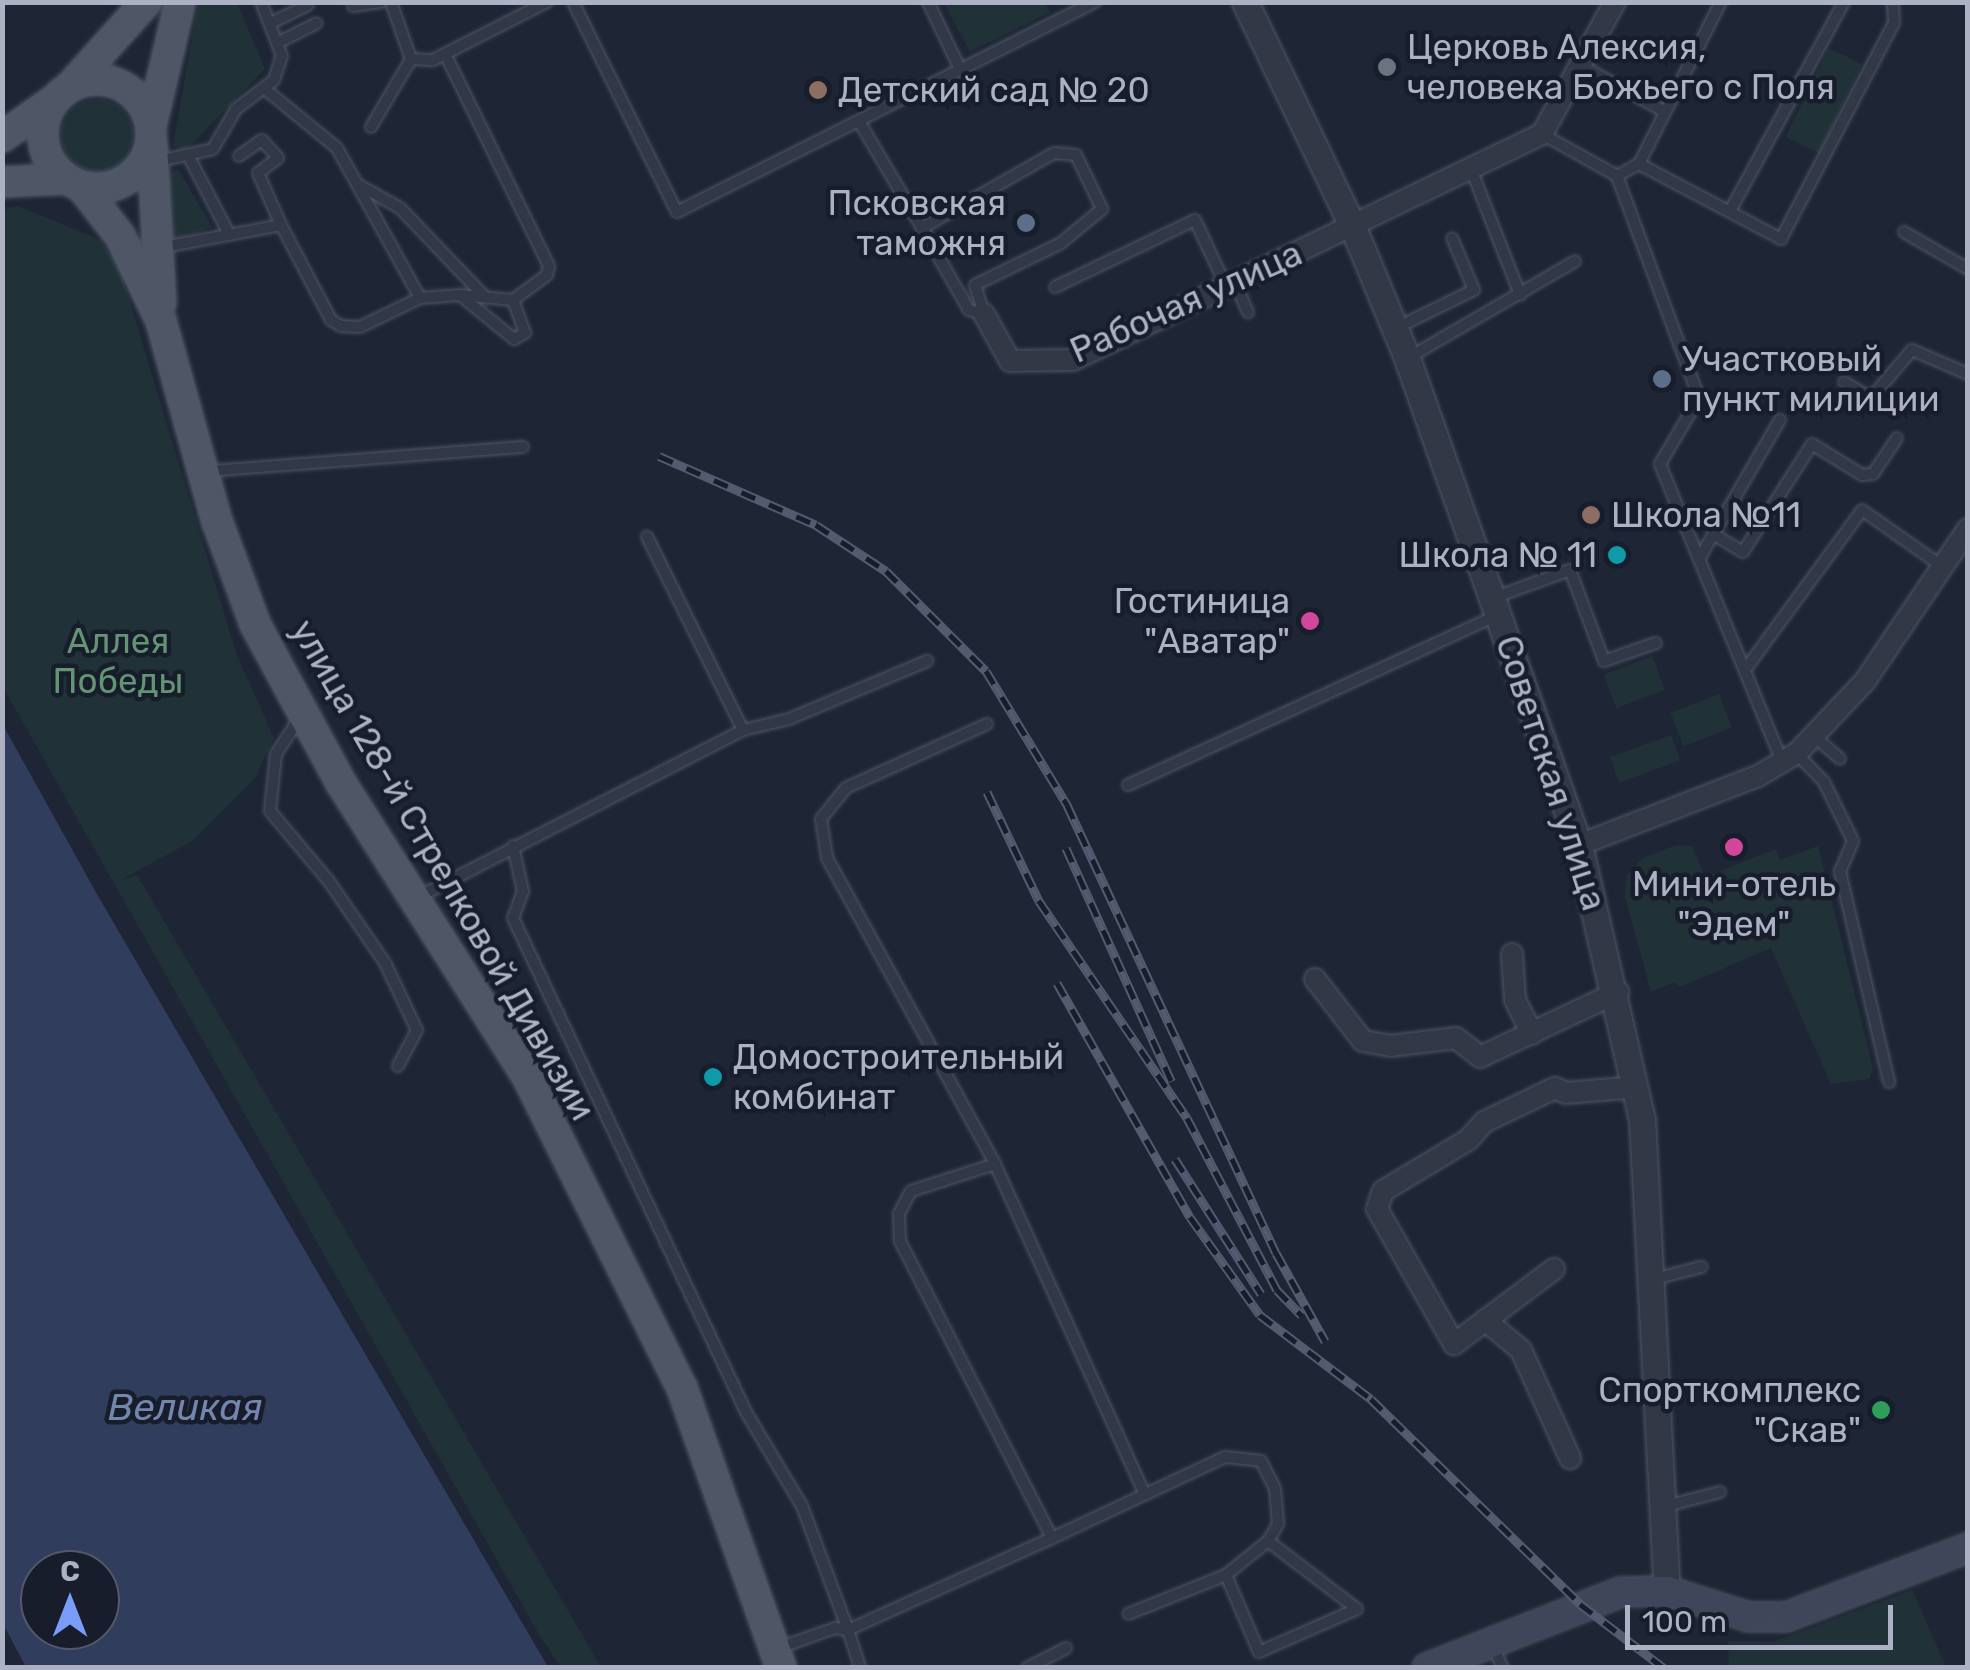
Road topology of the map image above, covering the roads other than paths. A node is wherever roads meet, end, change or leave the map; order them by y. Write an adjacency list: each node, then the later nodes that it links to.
1 (146, 2): 27 (main road)
2 (180, 2): 33 (main road)
3 (261, 2): 19 (lane)
4 (381, 2): 17 (lane)
5 (391, 2): 23 (lane)
6 (547, 2): 22 (lane)
7 (573, 2): 29 (lane)
8 (928, 2): 25 (lane)
9 (1059, 2): 18 (lane)
10 (1095, 2): 18 (lane)
11 (1245, 2): 44 (street, Советская улица)
12 (1615, 2): 24 (street)
13 (1721, 2): 28 (lane)
14 (1844, 2): 42 (lane)
15 (1894, 2): 42 (lane)
16 (308, 5): 19 (lane)
17 (353, 6)
18 (1066, 17): 25 (lane)
19 (271, 24): 21 (lane)
20 (317, 24): 21 (lane)
21 (279, 42): 26 (lane)
22 (445, 54): 23 (lane); 58 (lane)
23 (410, 59): 30 (lane)
24 (1580, 65): 28 (lane); 31 (street)
25 (961, 71): 29 (lane)
26 (265, 89): 35 (lane); 41 (lane)
27 (62, 94): 32 (main road); 33 (main road); 40 (main road)
28 (1666, 112): 36 (lane)
29 (860, 122): 45 (lane)
30 (371, 127)
31 (1542, 134): 37 (street, Рабочая улица); 38 (lane)
32 (2, 137)
33 (152, 142): 35 (lane); 40 (main road); 49 (main road, улица 128-й Стрелковой Дивизии)
34 (239, 156): 43 (lane)
35 (190, 159): 47 (lane)
36 (1639, 164): 38 (lane); 42 (lane)
37 (1471, 168): 44 (street, Рабочая улица); 55 (lane)
38 (1616, 176): 73 (lane)
39 (2, 182): 40 (main road)
40 (74, 183): 61 (main road, улица 128-й Стрелковой Дивизии)
41 (356, 184): 56 (lane); 57 (lane)
42 (1730, 211)
43 (281, 225): 47 (lane); 57 (lane)
44 (1352, 225): 52 (street, Рабочая улица); 62 (street, Советская улица)
45 (922, 228): 60 (lane); 60 (lane)
46 (1904, 232): 51 (lane)
47 (229, 234): 49 (lane)
48 (1452, 238): 62 (lane)
49 (158, 248): 61 (main road, улица 128-й Стрелковой Дивизии)
50 (1575, 261): 55 (lane)
51 (1968, 269)
52 (1230, 284): 53 (lane); 59 (lane); 60 (street, Рабочая улица)
53 (1055, 287)
54 (460, 295): 56 (lane); 57 (lane); 58 (lane)
55 (1520, 295): 63 (lane)
56 (485, 297): 58 (lane)
57 (420, 298)
58 (513, 300)
59 (1248, 312)
60 (984, 314)
61 (162, 321): 69 (main road, улица 128-й Стрелковой Дивизии)
62 (1395, 328): 63 (street, Советская улица)
63 (1407, 358): 75 (street, Советская улица)
64 (1968, 374): 65 (lane)
65 (1844, 382)
66 (1780, 420): 71 (lane)
67 (1897, 438): 71 (lane)
68 (523, 446): 69 (lane)
69 (204, 472): 79 (main road, улица 128-й Стрелковой Дивизии)
70 (1968, 528): 74 (street)
71 (1712, 534): 73 (lane)
72 (647, 537): 81 (lane)
73 (1699, 559): 78 (lane)
74 (1943, 567): 78 (lane); 82 (street)
75 (1495, 607): 76 (lane); 85 (lane); 86 (street, Советская улица)
76 (1656, 644)
77 (926, 661): 81 (lane)
78 (1744, 670): 83 (lane)
79 (302, 714): 88 (main road, улица 128-й Стрелковой Дивизии); 93 (lane)
80 (987, 724): 96 (lane)
81 (743, 730): 87 (lane)
82 (1815, 737): 83 (street); 84 (lane)
83 (1789, 758): 86 (street); 94 (lane)
84 (1840, 758)
85 (1128, 785)
86 (1580, 844): 91 (street, Советская улица)
87 (512, 846): 88 (lane); 111 (lane)
88 (415, 899): 114 (main road, улица 128-й Стрелковой Дивизии)
89 (1512, 954): 92 (street)
90 (1315, 979): 92 (street)
91 (1618, 992): 92 (street); 95 (street, Советская улица)
92 (1532, 1034)
93 (398, 1066)
94 (1889, 1082)
95 (1638, 1087): 99 (street, Советская улица); 100 (street)
96 (996, 1164): 103 (lane); 105 (lane)
97 (1701, 1267): 99 (lane)
98 (1554, 1270): 100 (street)
99 (1648, 1280): 104 (street, Советская улица)
100 (1485, 1320): 101 (street)
101 (1570, 1458)
102 (1720, 1492): 104 (lane)
103 (1145, 1494): 105 (lane); 106 (lane)
104 (1660, 1507): 109 (street, Советская улица)
105 (1052, 1538): 111 (lane)
106 (1268, 1541): 108 (lane); 108 (lane)
107 (1968, 1548): 109 (main road)
108 (1226, 1575): 110 (lane)
109 (1667, 1591): 112 (main road)
110 (1128, 1614)
111 (848, 1630): 114 (lane); 115 (lane)
112 (1490, 1641): 117 (main road); 118 (lane)
113 (1066, 1648): 116 (lane)
114 (778, 1659)
115 (860, 1668)
116 (1027, 1668)
117 (1427, 1668)
118 (1503, 1668)

